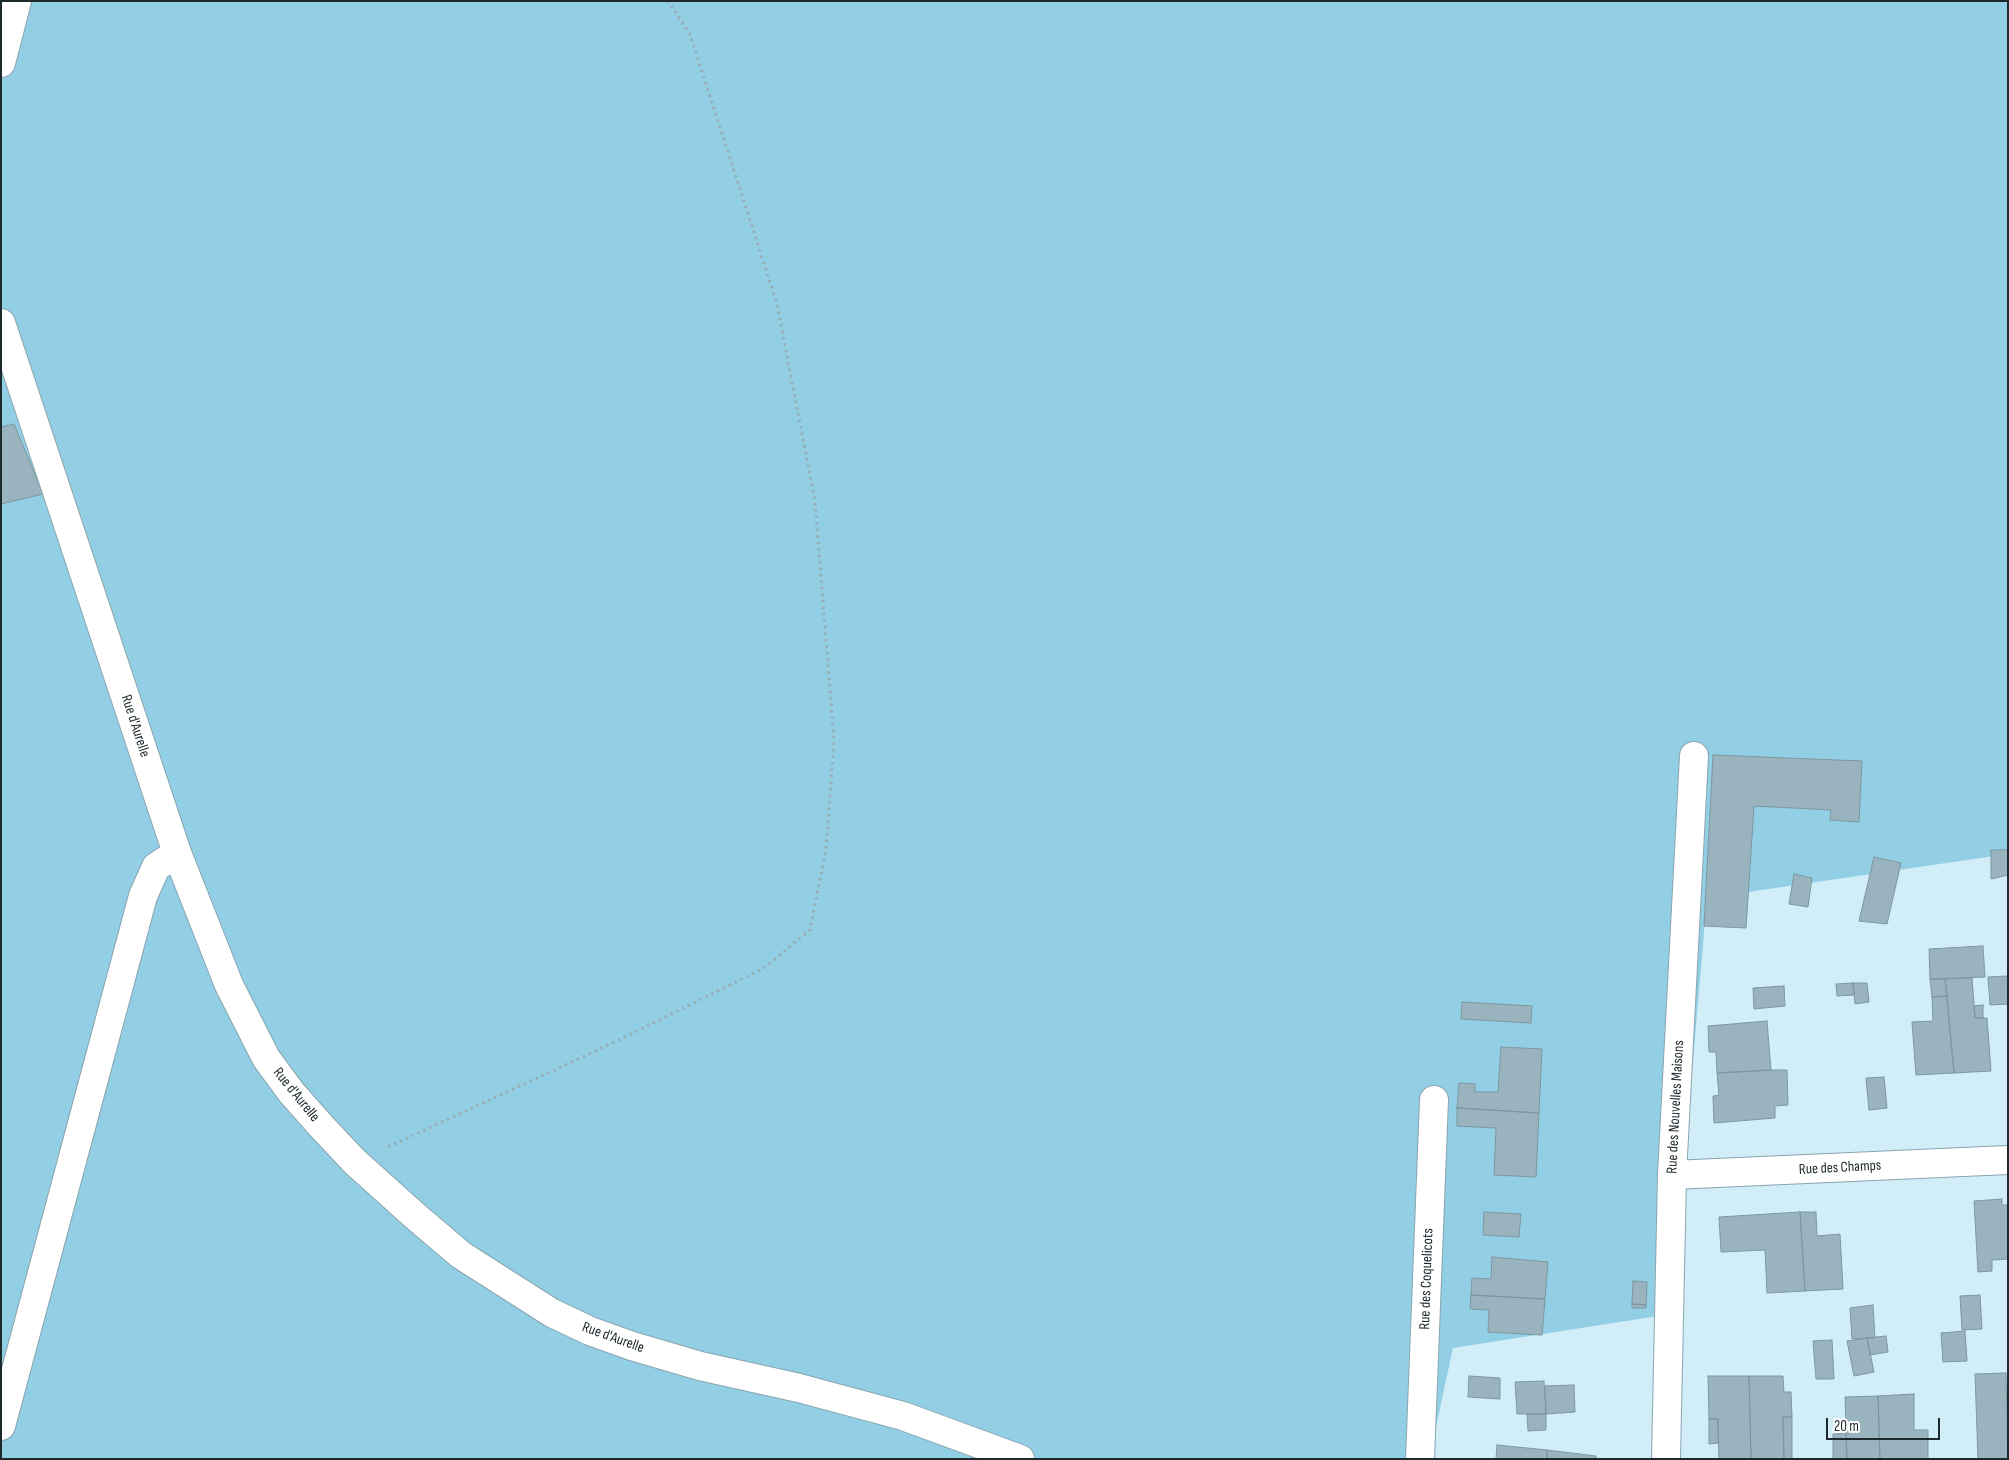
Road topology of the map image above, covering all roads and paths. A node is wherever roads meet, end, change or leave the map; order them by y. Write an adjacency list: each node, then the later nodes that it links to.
1 (17, 1): 3 (street)
2 (668, 1): 9 (path)
3 (1, 63)
4 (1, 323): 6 (street, Rue d'Aurelle)
5 (1694, 756): 10 (street, Rue des Nouvelles Maisons)
6 (177, 853): 9 (street, Rue d'Aurelle); 11 (street)
7 (1434, 1100): 13 (street, Rue des Coquelicots)
8 (2008, 1160): 10 (street, Rue des Champs)
9 (355, 1162): 12 (street, Rue d'Aurelle)
10 (1672, 1175): 14 (street, Rue des Nouvelles Maisons)
11 (1, 1426)
12 (1020, 1459)
13 (1420, 1459)
14 (1666, 1459)

